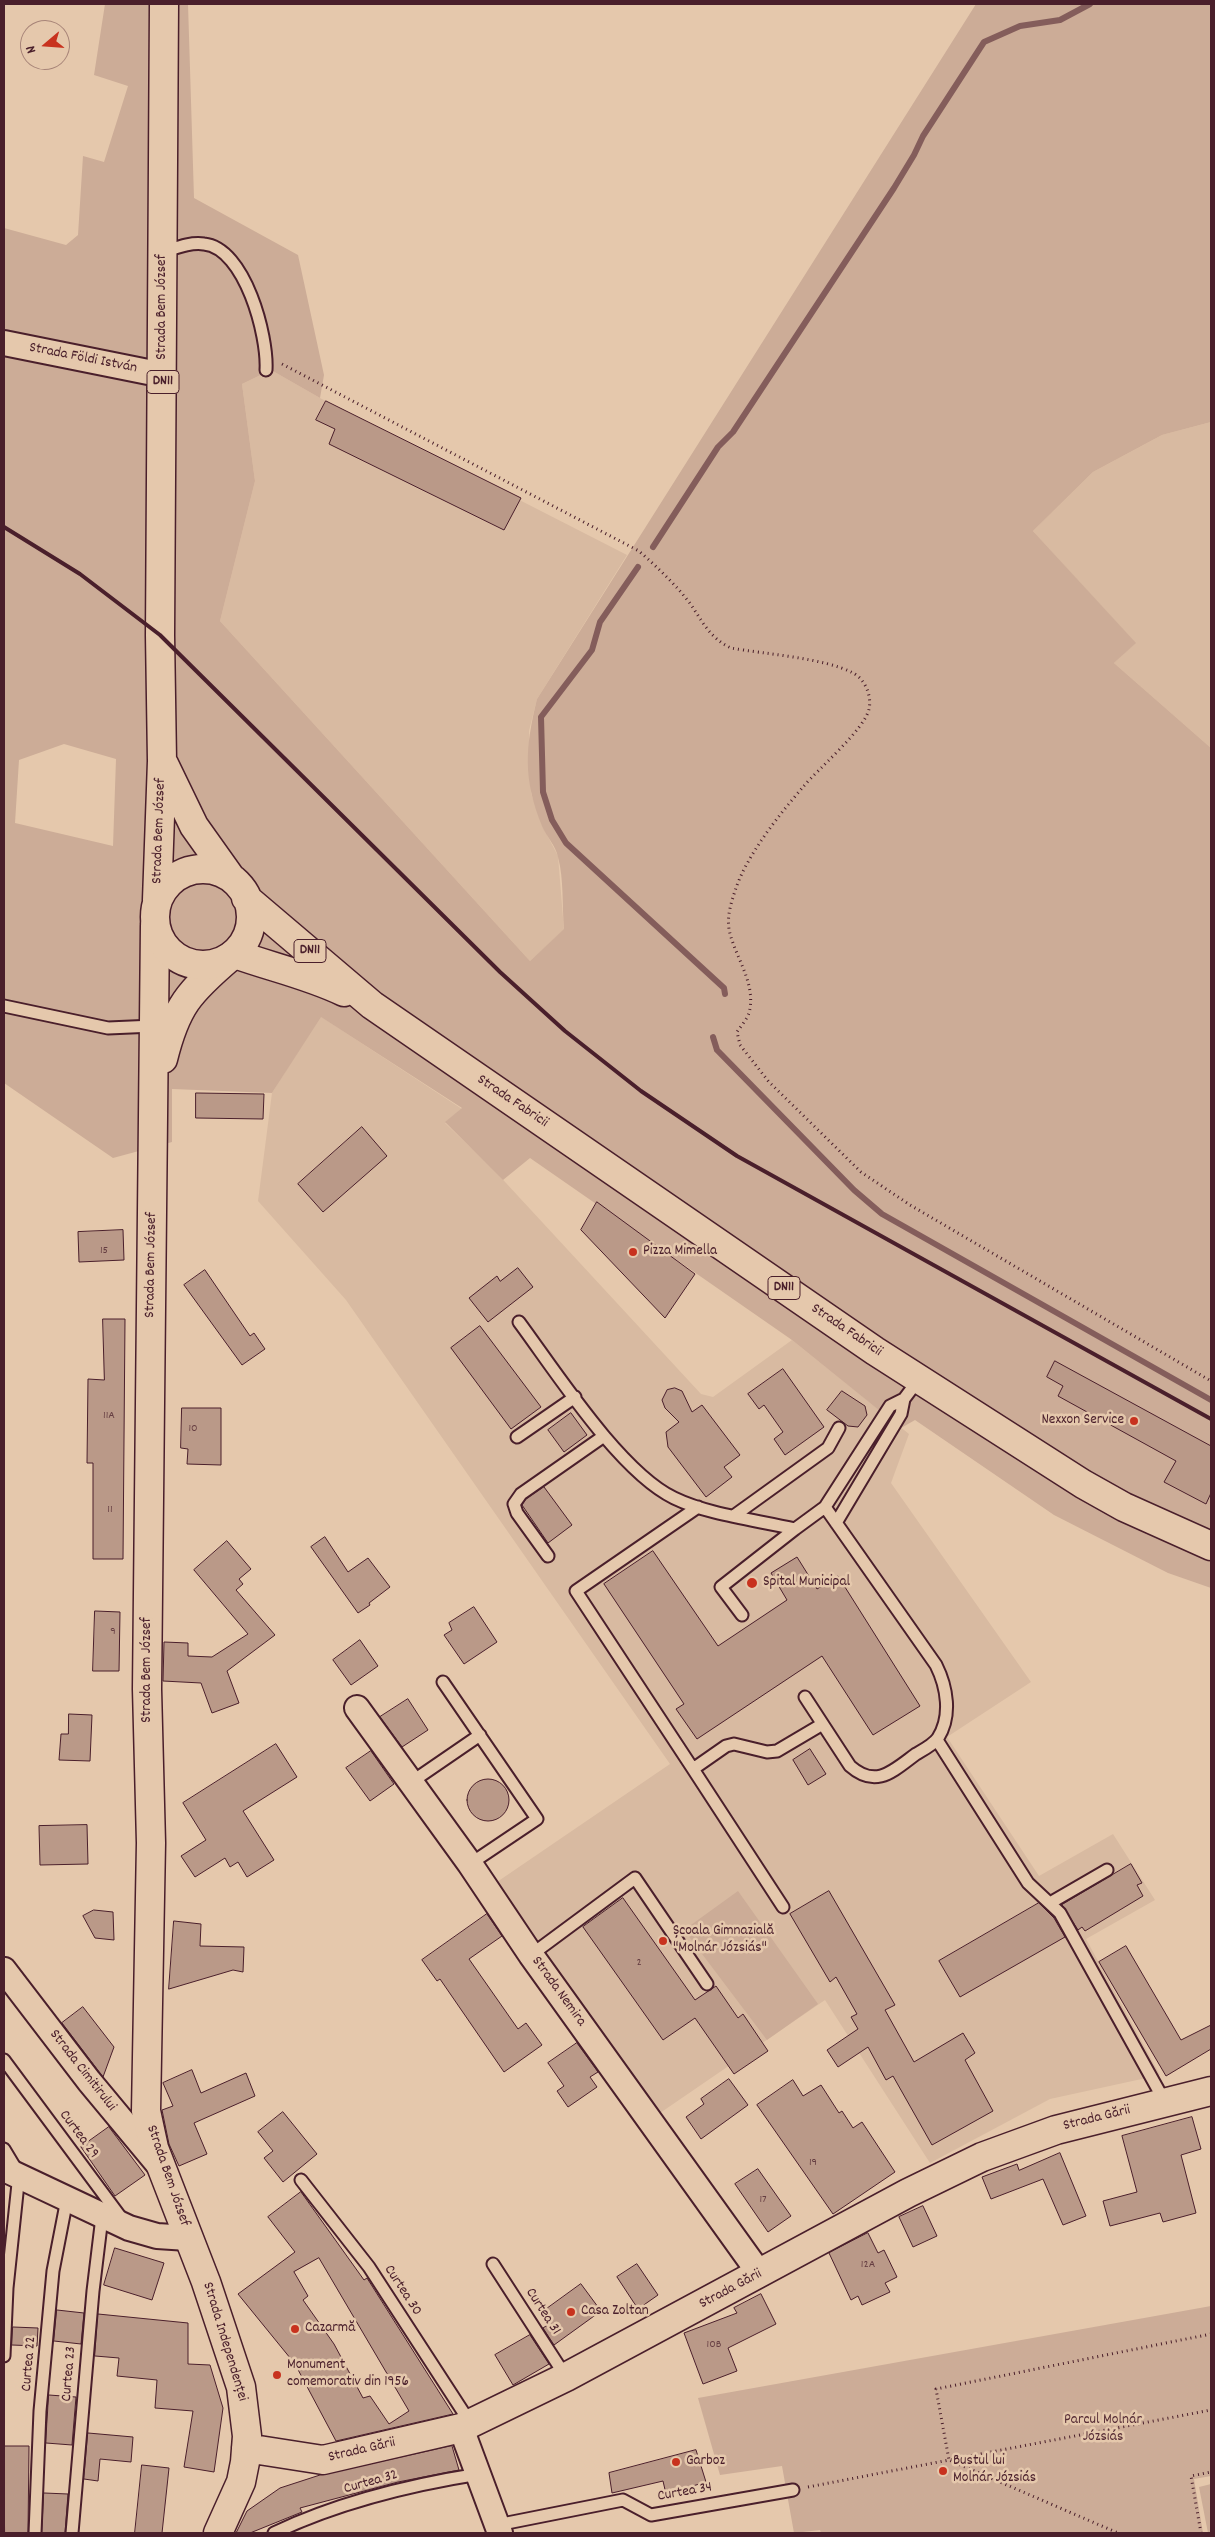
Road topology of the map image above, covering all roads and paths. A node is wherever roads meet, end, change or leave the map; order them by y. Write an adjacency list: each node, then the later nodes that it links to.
1 (164, 4): 2 (main road, Strada Bem József / DN11)
2 (163, 252): 4 (lane); 6 (main road, Strada Bem József / DN11)
3 (4, 343): 6 (street, Strada Földi István)
4 (266, 355): 5 (lane); 16 (path)
5 (266, 370)
6 (163, 375): 7 (main road, Strada Bem József / DN11)
7 (162, 761): 8 (main road, Strada Bem József / DN11); 9 (main road, Strada Bem József / DN11)
8 (239, 888): 9 (main road, DN11); 10 (main road, DN11); 12 (main road, Strada Fabricii / DN11)
9 (156, 913): 10 (main road, DN11); 13 (main road, Strada Bem József)
10 (232, 956): 12 (main road, Strada Fabricii / DN11); 14 (main road, Strada Bem József)
11 (4, 1006): 13 (lane)
12 (372, 1006): 17 (main road, Strada Fabricii / DN11)
13 (154, 1026): 14 (main road, Strada Bem József)
14 (155, 1094): 49 (main road, Strada Bem József)
15 (519, 1322): 18 (lane)
16 (1211, 1381)
17 (911, 1389): 23 (lane); 25 (lane); 27 (main road, Strada Fabricii / DN11)
18 (575, 1397): 20 (lane); 21 (lane)
19 (839, 1428): 24 (lane)
20 (604, 1436): 22 (lane); 28 (lane)
21 (517, 1437)
22 (698, 1507): 24 (lane); 36 (lane)
23 (825, 1507): 25 (lane); 26 (lane)
24 (735, 1515): 26 (lane)
25 (836, 1523): 35 (lane)
26 (795, 1529): 29 (lane)
27 (1211, 1546)
28 (548, 1556)
29 (742, 1615)
30 (444, 1682): 34 (lane)
31 (805, 1697): 33 (lane)
32 (357, 1708): 37 (street, Strada Nemira)
33 (821, 1724): 35 (lane); 36 (lane)
34 (480, 1735): 37 (lane); 38 (lane)
35 (937, 1740): 40 (lane)
36 (693, 1769): 41 (lane)
37 (410, 1783): 38 (street, Strada Nemira)
38 (470, 1864): 42 (street, Strada Nemira)
39 (1107, 1870): 40 (lane)
40 (1050, 1903): 47 (lane)
41 (783, 1907)
42 (531, 1955): 44 (lane); 57 (street, Strada Nemira)
43 (4, 1970): 49 (street, Strada Cimitirului)
44 (707, 1984)
45 (4, 2060): 54 (lane, Curtea 29)
46 (1211, 2091): 47 (main road, Strada Gării)
47 (1165, 2102): 57 (main road, Strada Gării)
48 (4, 2149): 50 (lane)
49 (163, 2170): 55 (main road, Strada Bem József)
50 (11, 2171): 52 (street); 59 (lane)
51 (301, 2180): 62 (lane, Curtea 30)
52 (67, 2200): 53 (street); 69 (lane, Curtea 22)
53 (102, 2217): 54 (street); 70 (lane, Curtea 23)
54 (129, 2228): 55 (street)
55 (188, 2238): 63 (main road, Strada Independenței)
56 (493, 2264): 60 (lane, Curtea 31)
57 (760, 2274): 60 (main road, Strada Gării)
58 (1211, 2334): 64 (path)
59 (4, 2356)
60 (566, 2377): 62 (main road, Strada Gării)
61 (1211, 2410): 64 (path)
62 (466, 2426): 63 (main road, Strada Gării); 66 (street)
63 (246, 2448): 71 (main road, Strada Independenței)
64 (949, 2460): 67 (path); 73 (path)
65 (1211, 2472): 74 (path)
66 (479, 2474): 68 (street); 72 (lane, Curtea 32)
67 (793, 2490): 68 (lane, Curtea 34)
68 (499, 2529)
69 (35, 2533)
70 (72, 2533)
71 (218, 2533)
72 (274, 2533)
73 (1118, 2533)
74 (1201, 2533)

